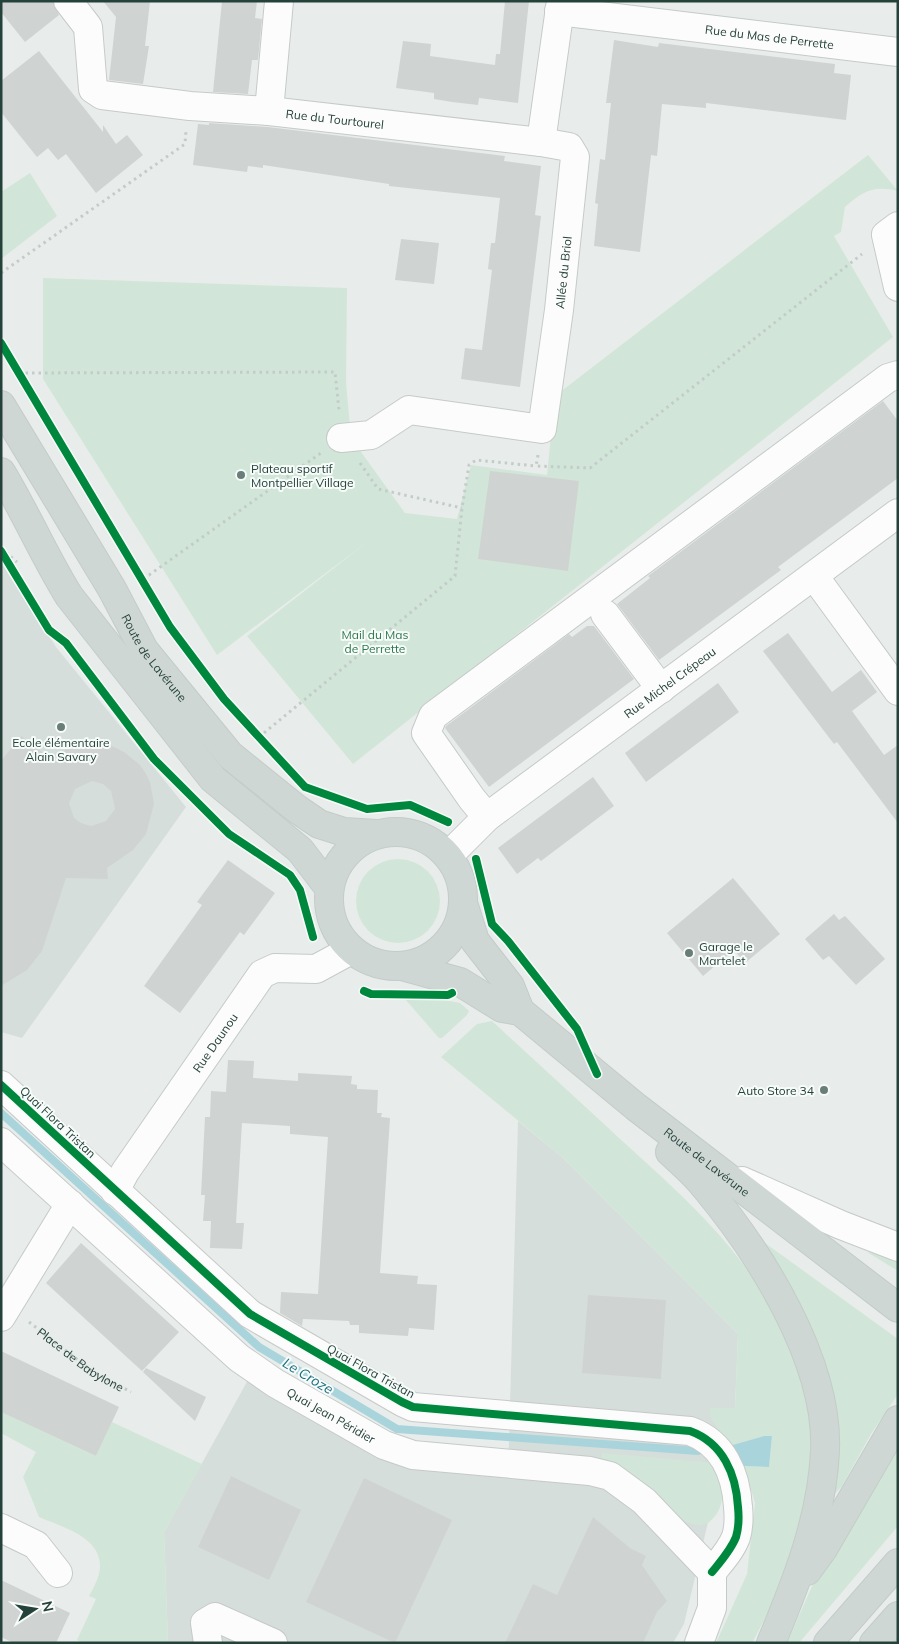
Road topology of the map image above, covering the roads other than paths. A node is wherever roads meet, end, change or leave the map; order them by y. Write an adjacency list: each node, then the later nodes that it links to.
1 (68, 1): 6 (street, Rue du Tourtourel)
2 (279, 1): 6 (street)
3 (560, 6): 4 (street, Rue du Mas de Perrette); 7 (street)
4 (645, 11): 5 (street, Rue du Mas de Perrette)
5 (898, 52)
6 (270, 111): 7 (street, Rue du Tourtourel)
7 (541, 142): 12 (street, Allée du Briol)
8 (892, 230): 9 (street)
9 (898, 287)
10 (898, 376): 19 (street)
11 (1, 405): 20 (main road, Route de Lavérune)
12 (341, 438)
13 (1, 472): 22 (main road)
14 (898, 513): 15 (street, Rue Michel Crépeau)
15 (814, 576): 17 (street, Rue Michel Crépeau); 18 (street)
16 (605, 614): 17 (street)
17 (662, 689): 19 (street, Rue Michel Crépeau)
18 (898, 691)
19 (479, 808): 21 (street, Rue Michel Crépeau)
20 (377, 834): 21 (main road); 22 (main road)
21 (448, 856): 23 (main road)
22 (329, 888): 24 (main road)
23 (463, 903): 25 (main road); 26 (main road, Route de Lavérune)
24 (351, 950): 25 (main road); 31 (street, Rue Daunou)
25 (402, 966): 26 (main road, Route de Lavérune)
26 (520, 1011): 28 (main road, Route de Lavérune)
27 (1, 1085): 31 (street, Quai Flora Tristan)
28 (636, 1107): 30 (main road, Route de Lavérune); 41 (main road)
29 (1, 1142): 32 (street, Quai Jean Péridier)
30 (717, 1170): 33 (street); 34 (main road, Route de Lavérune)
31 (115, 1191): 39 (street, Quai Flora Tristan)
32 (70, 1204): 35 (street); 39 (street, Quai Jean Péridier)
33 (898, 1247)
34 (898, 1308)
35 (5, 1312)
36 (898, 1420): 41 (main road)
37 (1, 1528): 40 (street)
38 (898, 1563): 47 (main road)
39 (712, 1572): 45 (street)
40 (58, 1573)
41 (793, 1591): 46 (main road)
42 (898, 1616): 48 (main road)
43 (208, 1643): 44 (street)
44 (273, 1643)
45 (699, 1643)
46 (771, 1643)
47 (828, 1643)
48 (874, 1643)

